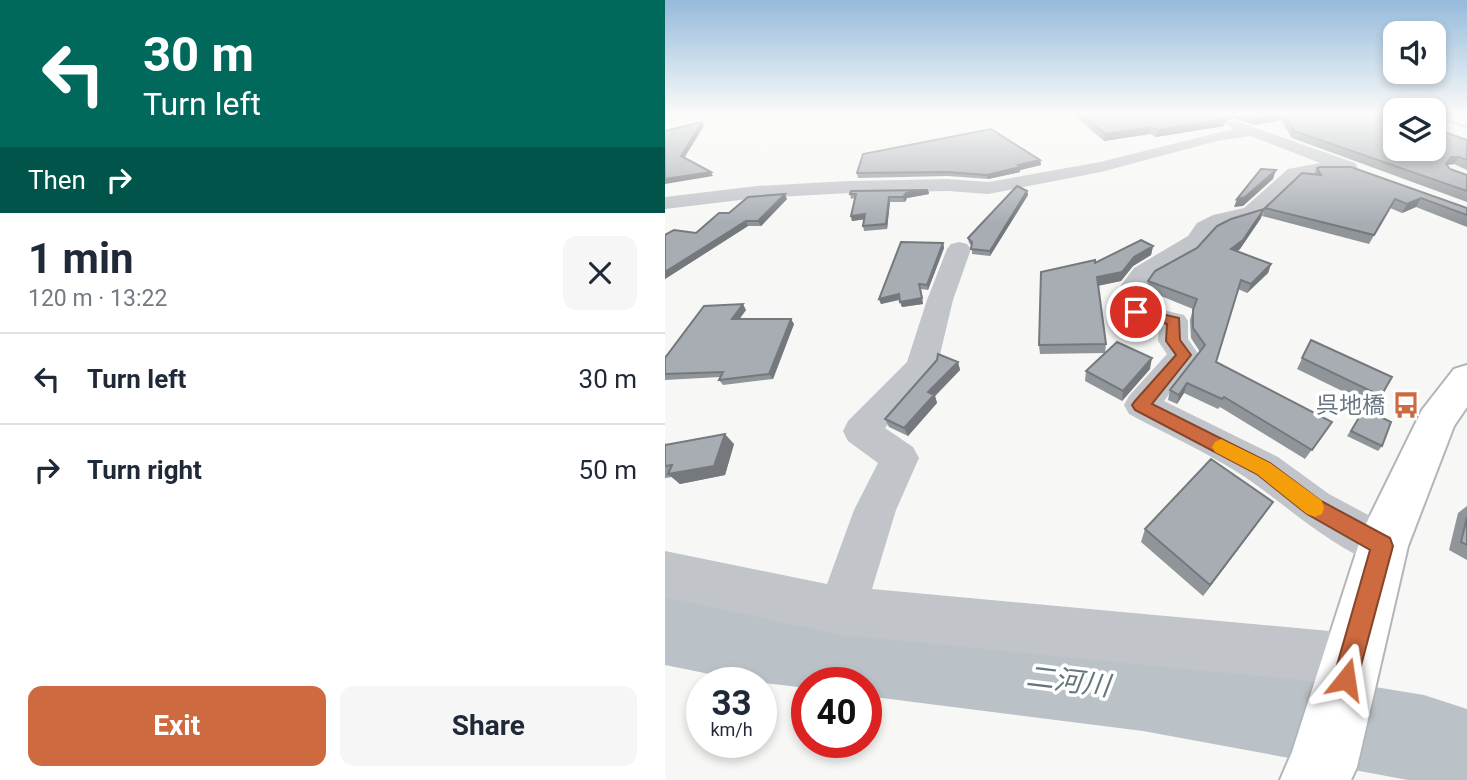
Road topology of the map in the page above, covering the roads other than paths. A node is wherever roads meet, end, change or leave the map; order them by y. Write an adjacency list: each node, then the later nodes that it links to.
1 (1159, 151): 3 (street)
2 (1308, 151): 6 (street)
3 (665, 203)
4 (959, 249): 8 (street)
5 (1467, 377): 6 (street)
6 (1382, 546): 9 (street)
7 (665, 574): 8 (street)
8 (841, 611): 9 (street)
9 (1349, 669): 10 (street)
10 (1319, 773)

